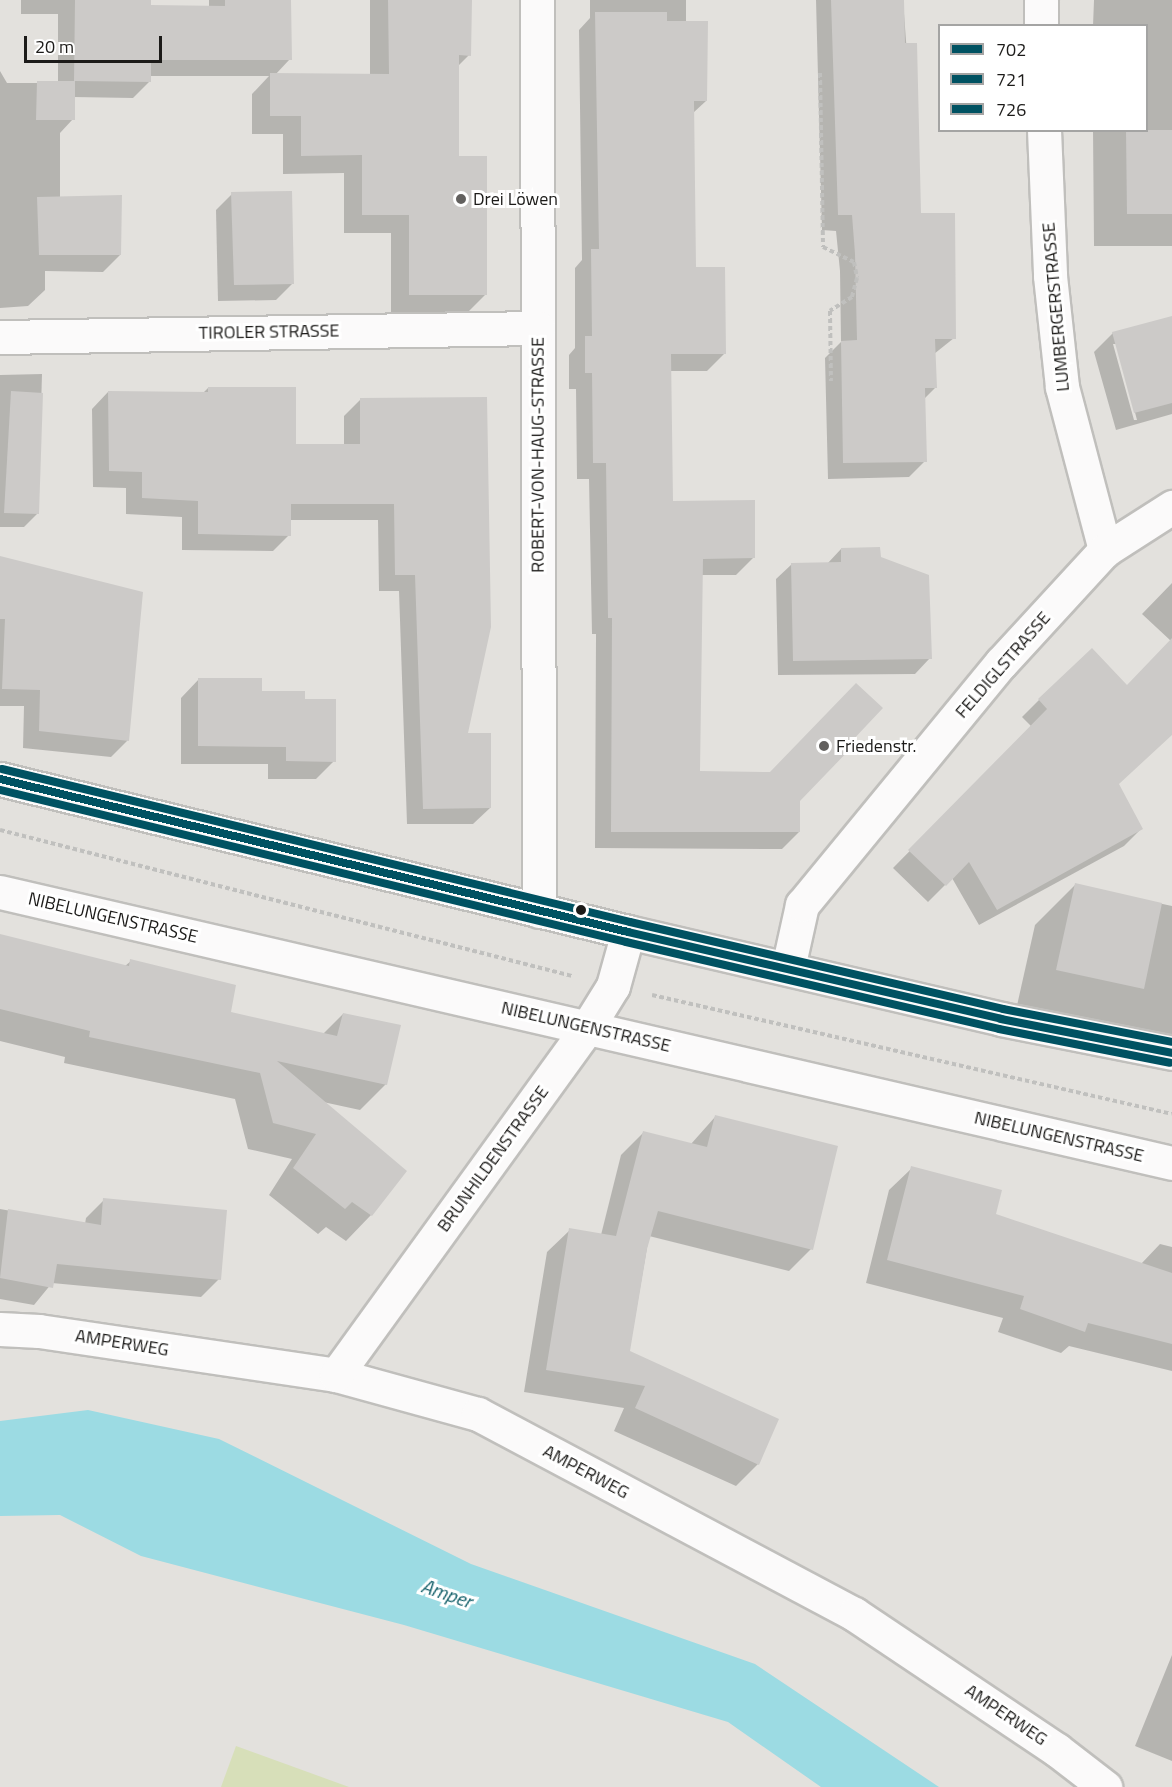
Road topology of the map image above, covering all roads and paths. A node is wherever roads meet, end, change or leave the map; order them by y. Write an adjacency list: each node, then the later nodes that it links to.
1 (537, 0): 6 (street, ROBERT-VON-HAUG-STRASSE)
2 (1041, 0): 3 (street)
3 (1041, 24)
4 (820, 73): 8 (path)
5 (1044, 132): 10 (street, LUMBERGERSTRASSE)
6 (538, 328): 7 (street, TIROLER STRASSE); 13 (street, ROBERT-VON-HAUG-STRASSE)
7 (0, 337)
8 (831, 381)
9 (1172, 507): 10 (street, FELDIGLSTRASSE)
10 (1105, 550): 15 (street, FELDIGLSTRASSE)
11 (0, 779): 13 (street)
12 (0, 892): 16 (street, NIBELUNGENSTRASSE)
13 (539, 910): 14 (street)
14 (628, 932): 15 (street); 16 (street, BRUNHILDENSTRASSE)
15 (788, 968): 17 (street)
16 (587, 1028): 18 (street, NIBELUNGENSTRASSE); 20 (street, BRUNHILDENSTRASSE)
17 (1172, 1053)
18 (1172, 1163)
19 (0, 1329): 20 (street, AMPERWEG)
20 (336, 1375): 21 (street, AMPERWEG)
21 (1105, 1787)

